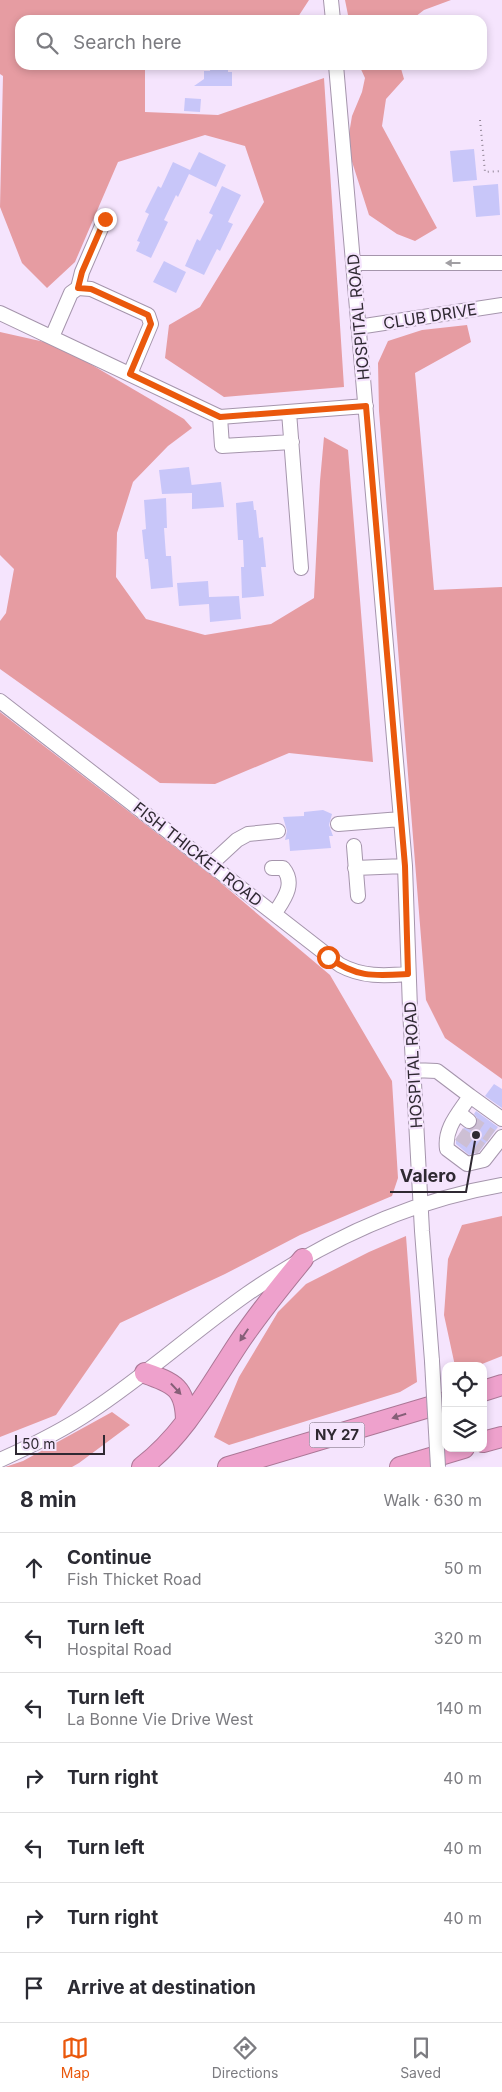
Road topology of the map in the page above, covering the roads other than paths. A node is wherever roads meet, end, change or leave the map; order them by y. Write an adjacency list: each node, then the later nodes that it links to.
1 (331, 0): 2 (street)
2 (332, 15)
3 (336, 70): 5 (street, HOSPITAL ROAD)
4 (105, 219): 7 (street)
5 (353, 262): 6 (street, one-way to 5); 10 (street, HOSPITAL ROAD)
6 (502, 263)
7 (78, 288): 11 (street); 12 (street)
8 (502, 304): 10 (street, CLUB DRIVE)
9 (0, 313): 11 (street)
10 (358, 327): 13 (street, HOSPITAL ROAD)
11 (52, 337): 12 (street)
12 (130, 374): 15 (street)
13 (366, 406): 14 (street); 19 (street, HOSPITAL ROAD)
14 (289, 412): 15 (street); 16 (street)
15 (220, 417): 16 (street)
16 (292, 442): 17 (street)
17 (301, 568)
18 (0, 701): 23 (street, FISH THICKET ROAD)
19 (400, 819): 20 (street); 24 (street, HOSPITAL ROAD)
20 (338, 824)
21 (278, 831): 23 (street)
22 (354, 846): 26 (street)
23 (211, 864): 28 (street, FISH THICKET ROAD)
24 (405, 866): 26 (street); 29 (street, HOSPITAL ROAD)
25 (272, 868): 28 (street)
26 (356, 868): 27 (street)
27 (358, 896)
28 (274, 914): 29 (street, FISH THICKET ROAD)
29 (408, 974): 30 (street, HOSPITAL ROAD)
30 (413, 1070): 31 (street); 35 (street, HOSPITAL ROAD)
31 (470, 1096): 32 (street); 33 (street)
32 (502, 1119)
33 (497, 1138)
34 (502, 1185): 35 (street)
35 (421, 1206): 36 (street); 49 (street, HOSPITAL ROAD, bridge)
36 (303, 1259): 37 (street); 41 (highway, one-way to 41)
37 (145, 1373): 41 (highway, one-way to 41); 45 (street)
38 (502, 1385): 39 (highway)
39 (487, 1390)
40 (442, 1403): 47 (highway, NY 27, one-way to 47)
41 (186, 1422): 46 (highway)
42 (502, 1437): 43 (highway)
43 (487, 1441)
44 (451, 1452): 48 (highway)
45 (0, 1460)
46 (142, 1467)
47 (228, 1467)
48 (400, 1467)
49 (438, 1467)

